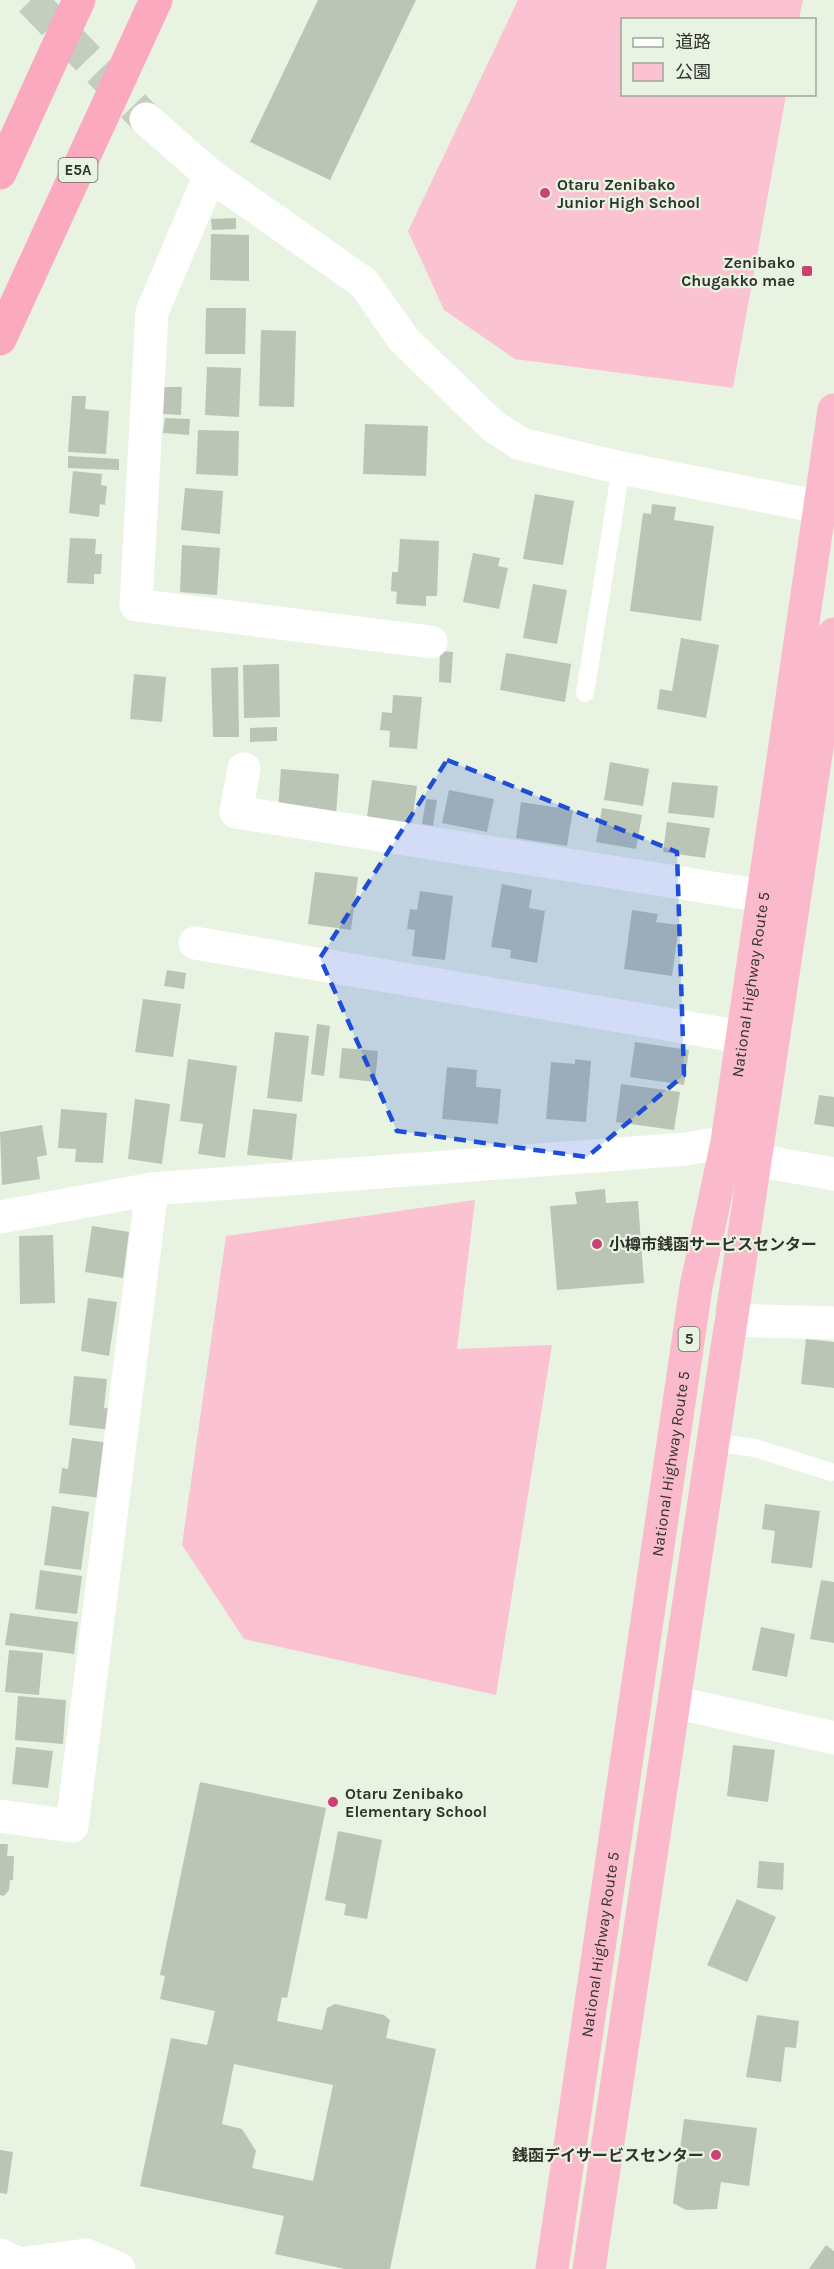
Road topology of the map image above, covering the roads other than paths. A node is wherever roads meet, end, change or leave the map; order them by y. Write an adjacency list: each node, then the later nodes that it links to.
1 (79, 0): 4 (highway)
2 (156, 0): 6 (highway, E5A)
3 (146, 119): 5 (street)
4 (0, 173)
5 (210, 175): 8 (street); 11 (street)
6 (0, 339)
7 (834, 410): 9 (highway, National Highway Route 5 / 5)
8 (621, 468): 9 (street); 12 (lane)
9 (820, 507): 14 (highway, National Highway Route 5 / 5)
10 (834, 634): 18 (highway, National Highway Route 5)
11 (431, 642)
12 (585, 693)
13 (244, 769): 14 (street)
14 (763, 896): 16 (highway, National Highway Route 5 / 5)
15 (195, 943): 16 (street)
16 (742, 1037): 17 (highway, National Highway Route 5 / 5)
17 (727, 1142): 20 (street); 31 (highway, National Highway Route 5 / 5)
18 (754, 1160): 19 (street); 22 (highway, National Highway Route 5)
19 (834, 1174)
20 (152, 1189): 21 (street); 28 (street)
21 (0, 1217)
22 (730, 1320): 23 (street); 24 (highway, National Highway Route 5)
23 (834, 1323)
24 (712, 1442): 25 (lane); 26 (highway, National Highway Route 5)
25 (831, 1472)
26 (674, 1702): 27 (street); 32 (highway, National Highway Route 5)
27 (834, 1738)
28 (0, 1816)
29 (0, 2255): 30 (street)
30 (119, 2269)
31 (552, 2269)
32 (589, 2269)

